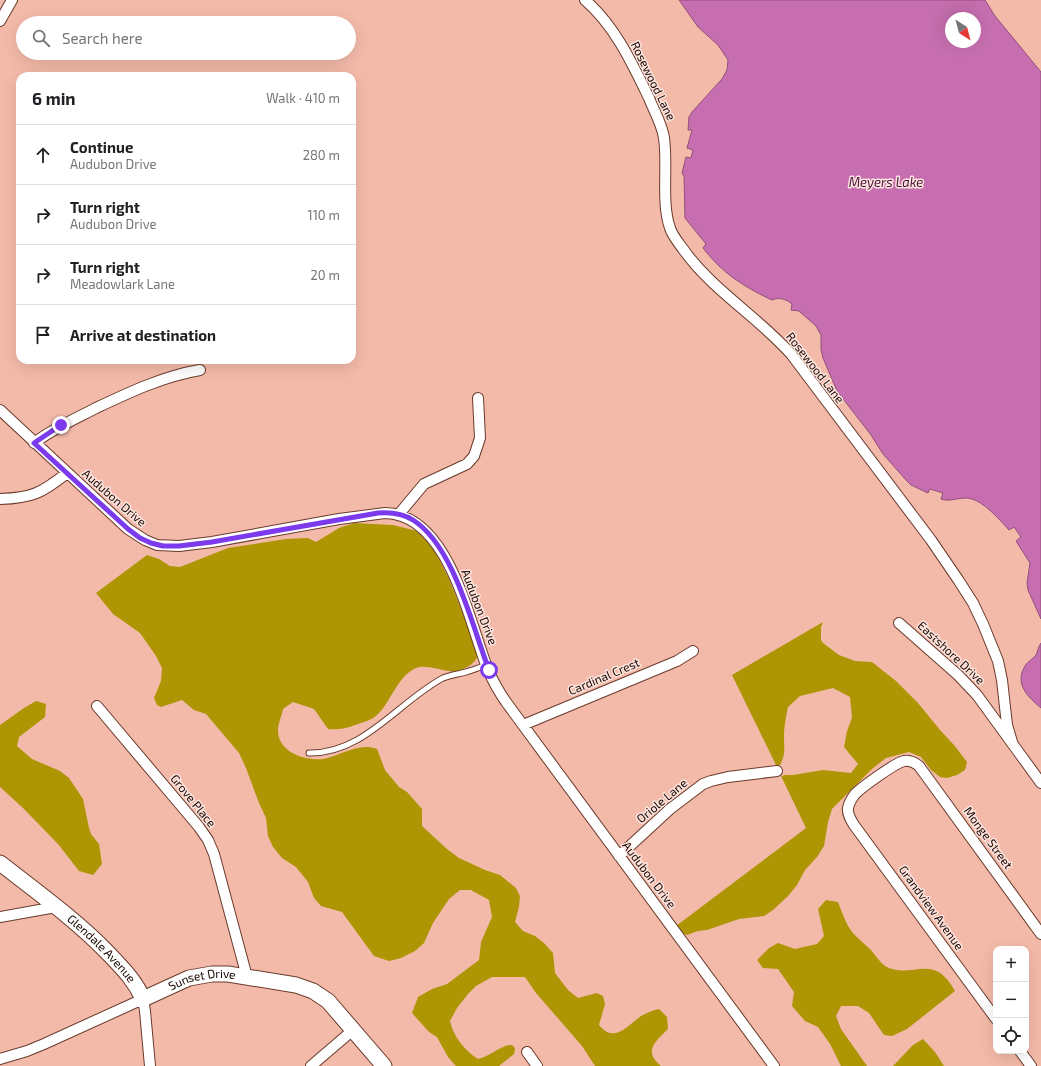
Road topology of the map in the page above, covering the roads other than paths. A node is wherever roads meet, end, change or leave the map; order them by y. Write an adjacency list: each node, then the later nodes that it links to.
1 (12, 0): 3 (street)
2 (585, 0): 16 (street, Rosewood Lane)
3 (0, 21)
4 (200, 370): 7 (street)
5 (478, 398): 10 (street)
6 (0, 410): 7 (street, Audubon Drive)
7 (34, 443): 8 (street, Audubon Drive)
8 (67, 473): 9 (street); 10 (street, Audubon Drive)
9 (0, 499)
10 (399, 514): 13 (street, Audubon Drive)
11 (899, 622): 16 (street, Eastshore Drive)
12 (693, 651): 15 (street, Cardinal Crest)
13 (487, 665): 15 (street, Audubon Drive); 17 (lane)
14 (97, 706): 26 (street, Grove Place)
15 (523, 725): 21 (street, Audubon Drive)
16 (1012, 742): 19 (street, Eastshore Drive)
17 (309, 753)
18 (777, 772): 21 (street, Oriole Lane)
19 (1041, 783)
20 (848, 812): 25 (street, Monge Street); 28 (street, Grandview Avenue)
21 (619, 856): 37 (street, Audubon Drive)
22 (0, 863): 23 (street, Glendale Avenue)
23 (56, 907): 24 (street); 27 (street, Glendale Avenue)
24 (0, 917)
25 (1041, 934)
26 (247, 977): 27 (street, Sunset Drive); 29 (street, Sunset Drive)
27 (143, 998): 32 (street, Sunset Drive); 33 (street, Glendale Avenue)
28 (995, 1018)
29 (353, 1030): 34 (street); 35 (street, Sunset Drive)
30 (527, 1052): 36 (street)
31 (1022, 1054): 38 (street)
32 (0, 1059)
33 (150, 1066)
34 (311, 1066)
35 (384, 1066)
36 (537, 1066)
37 (774, 1066)
38 (1030, 1066)

